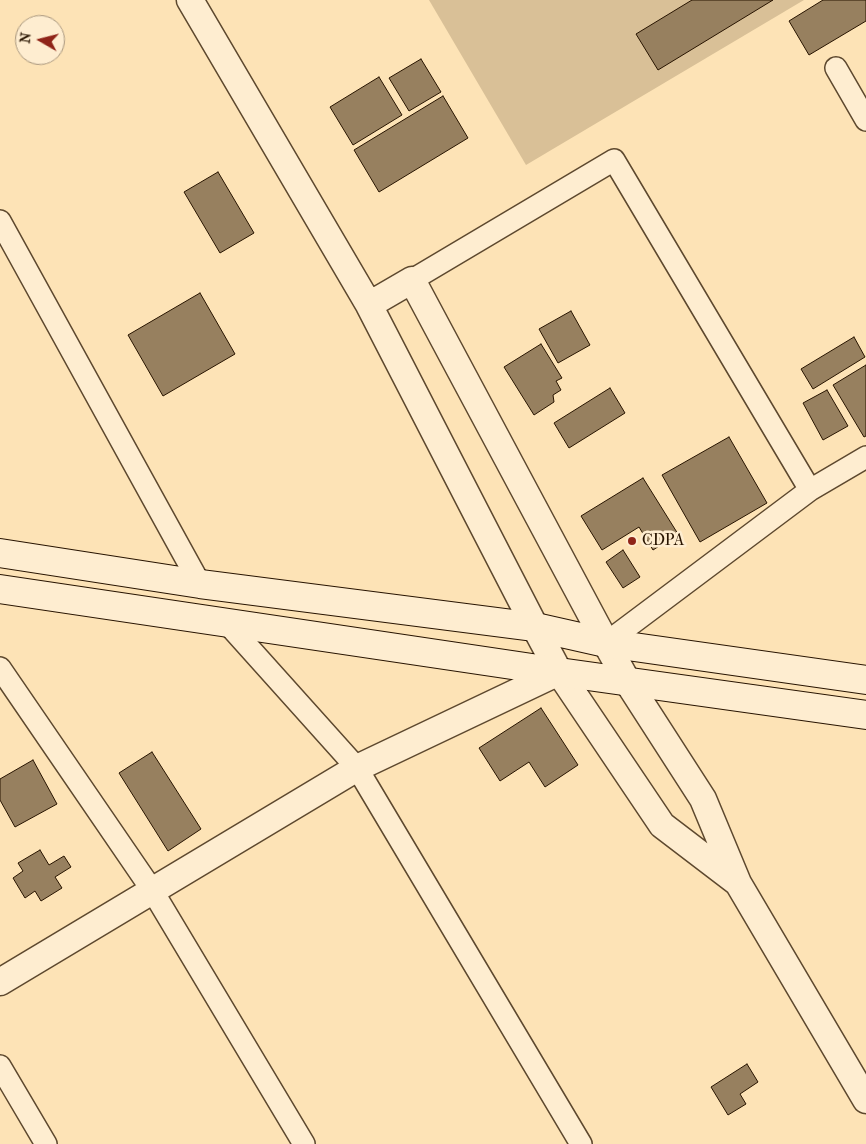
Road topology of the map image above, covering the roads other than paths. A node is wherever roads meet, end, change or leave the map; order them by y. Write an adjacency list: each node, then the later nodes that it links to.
1 (190, 0): 6 (street)
2 (836, 68): 3 (street)
3 (866, 120)
4 (0, 221): 10 (street)
5 (412, 280): 6 (street); 8 (street); 14 (street)
6 (369, 305): 13 (street)
7 (866, 457): 8 (street)
8 (810, 490): 14 (street)
9 (0, 553): 10 (main road)
10 (200, 584): 13 (main road)
11 (0, 589): 12 (main road)
12 (226, 622): 16 (main road); 20 (street)
13 (535, 627): 14 (main road); 16 (street)
14 (606, 643): 17 (street); 18 (main road)
15 (0, 668): 22 (street)
16 (559, 672): 17 (main road); 20 (street); 21 (street)
17 (627, 680): 19 (main road); 21 (street)
18 (866, 680)
19 (866, 715)
20 (357, 768): 22 (street); 28 (street)
21 (738, 883): 25 (street)
22 (152, 890): 23 (street); 27 (street)
23 (0, 982)
24 (0, 1066): 26 (street)
25 (866, 1100)
26 (46, 1144)
27 (304, 1144)
28 (581, 1144)

